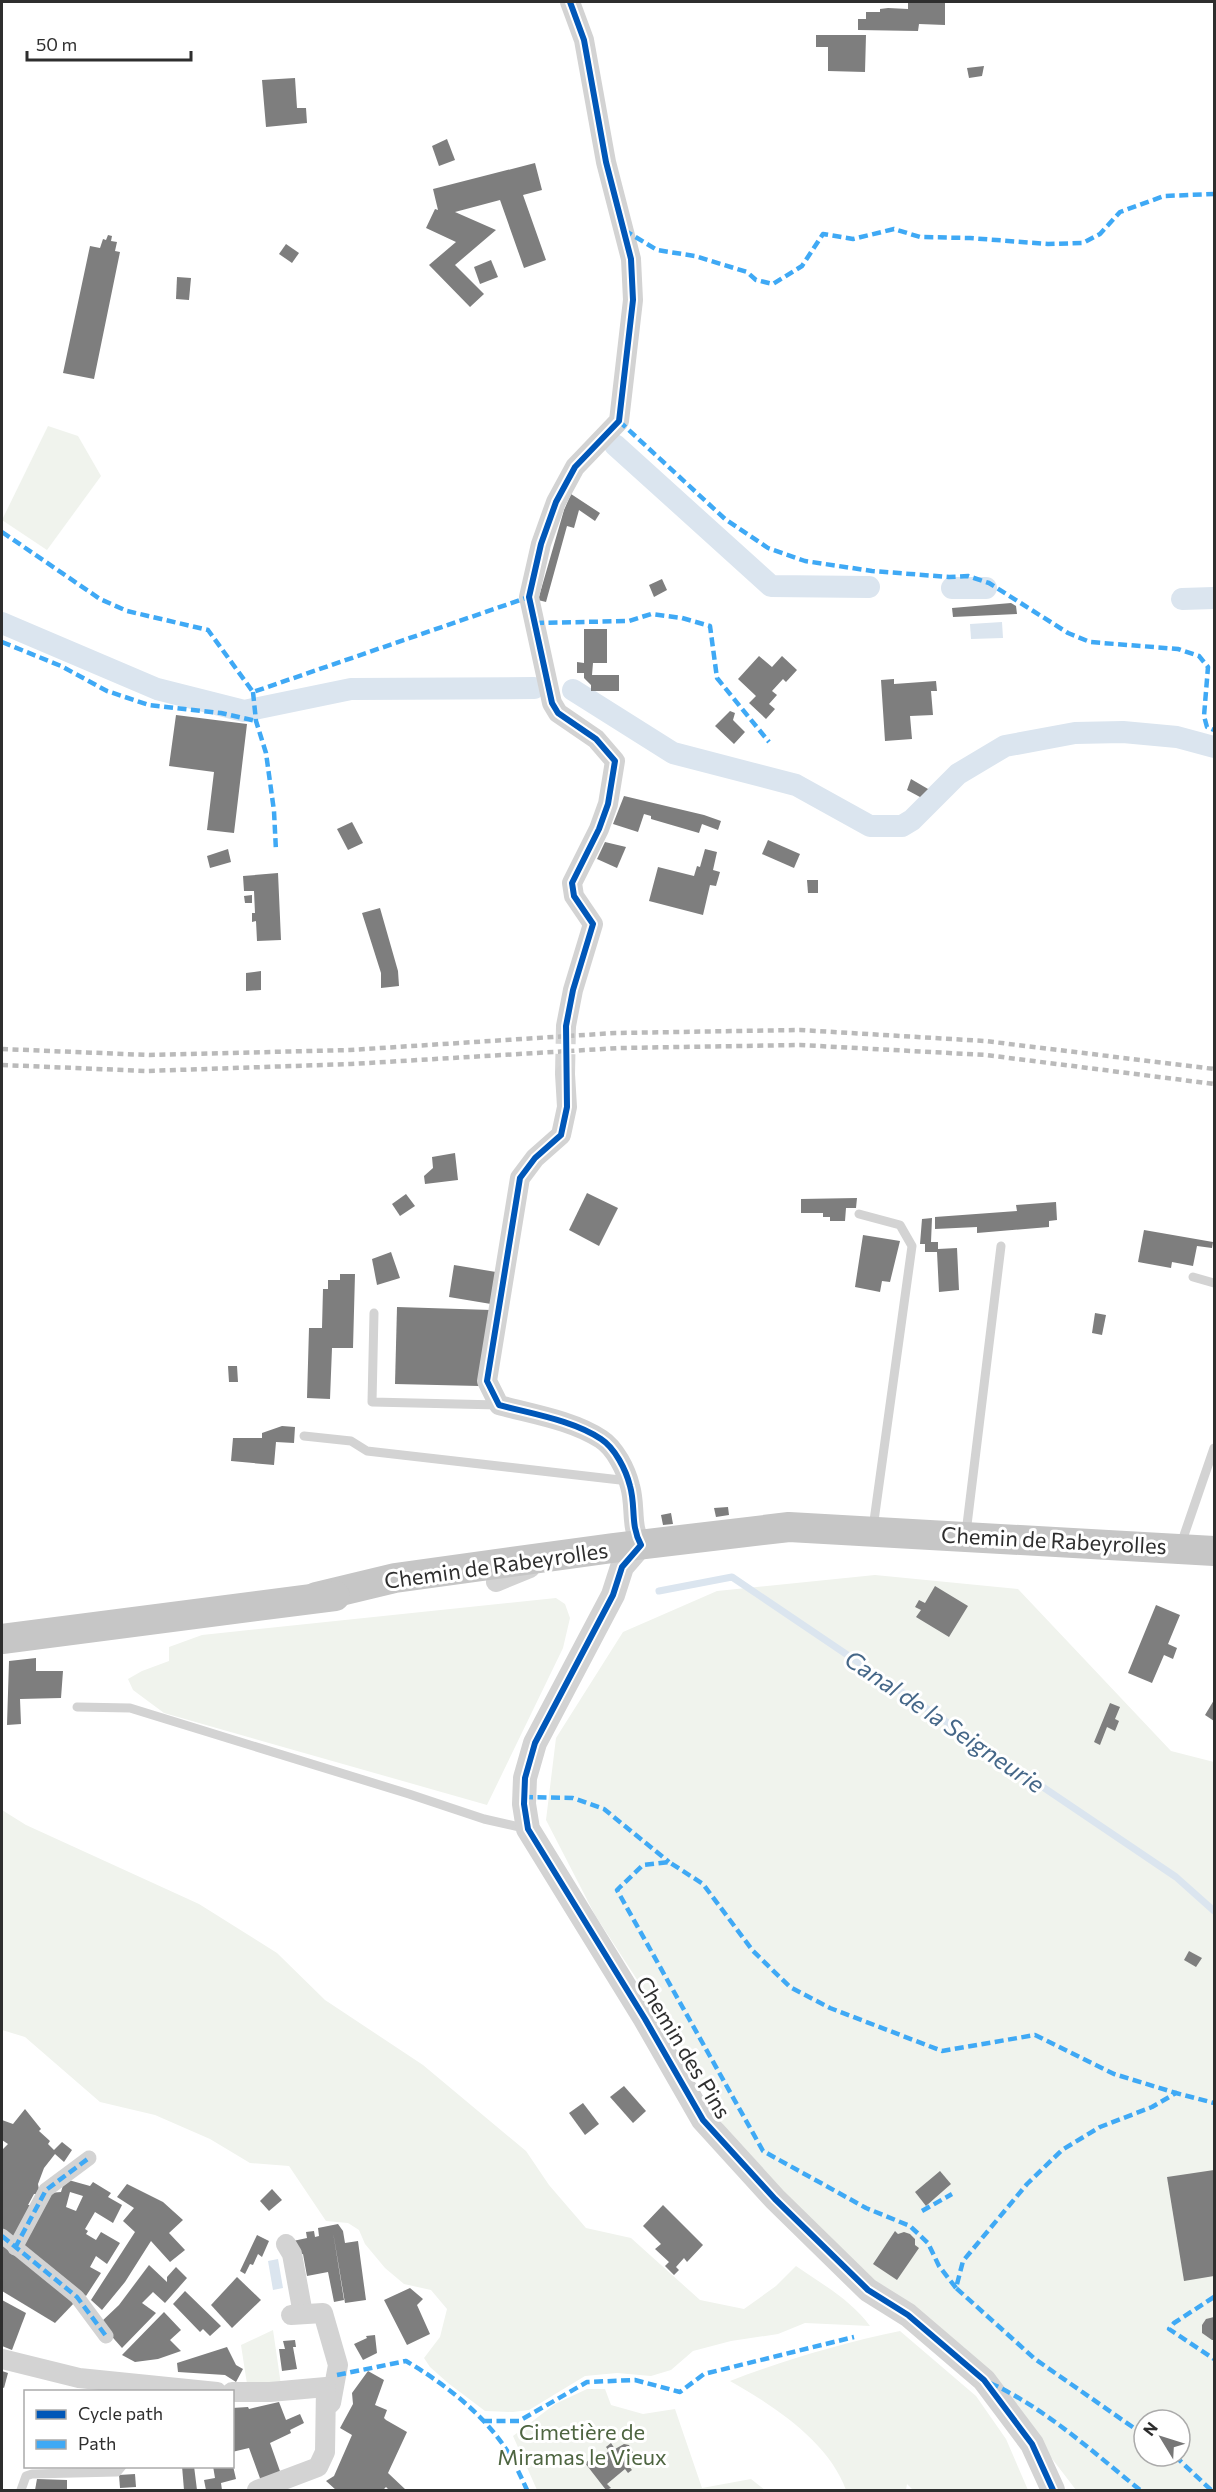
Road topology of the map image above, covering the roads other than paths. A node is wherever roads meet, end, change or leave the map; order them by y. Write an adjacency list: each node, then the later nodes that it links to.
1 (570, 2): 2 (street)
2 (566, 1026)
3 (565, 1074): 9 (street)
4 (859, 1214): 13 (lane)
5 (1001, 1246): 14 (lane)
6 (1193, 1277): 7 (lane)
7 (1215, 1283)
8 (374, 1312): 9 (lane)
9 (499, 1405): 12 (street)
10 (304, 1436): 12 (lane)
11 (1215, 1448): 15 (lane)
12 (629, 1481): 17 (street)
13 (879, 1533): 14 (main road, Chemin de Rabeyrolles); 17 (main road, Chemin de Rabeyrolles); 17 (main road, Chemin de Rabeyrolles)
14 (965, 1535): 15 (main road, Chemin de Rabeyrolles)
15 (1180, 1547): 16 (main road, Chemin de Rabeyrolles)
16 (1215, 1551)
17 (632, 1561): 18 (main road, Chemin de Rabeyrolles); 18 (main road, Chemin de Rabeyrolles); 21 (street, Chemin des Pins)
18 (316, 1597): 19 (main road, Chemin de Rabeyrolles)
19 (2, 1639)
20 (77, 1707): 21 (lane)
21 (528, 1829): 34 (street, Chemin des Pins)
22 (89, 2158): 25 (street)
23 (2, 2236): 25 (street)
24 (286, 2244): 30 (street)
25 (15, 2248): 26 (street)
26 (106, 2336)
27 (2, 2360): 28 (street)
28 (206, 2390)
29 (234, 2392): 30 (street)
30 (326, 2426): 33 (street)
31 (122, 2468): 32 (lane)
32 (21, 2490)
33 (257, 2490)
34 (1053, 2490)

